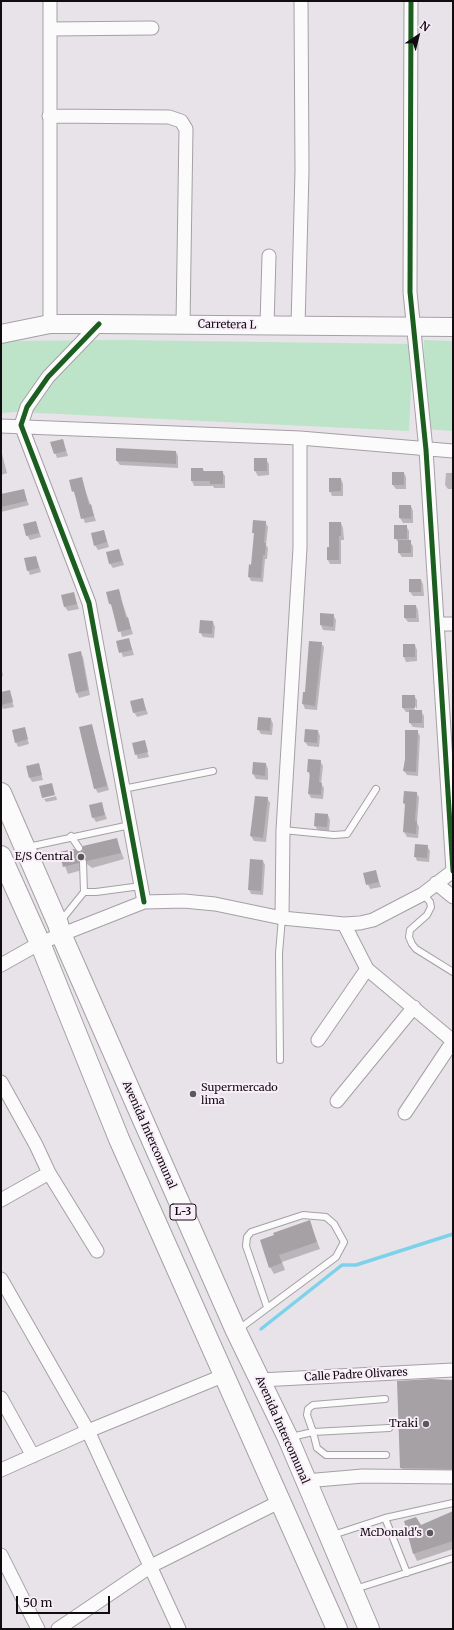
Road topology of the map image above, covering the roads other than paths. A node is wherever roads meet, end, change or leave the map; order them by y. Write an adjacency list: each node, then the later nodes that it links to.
1 (50, 1): 5 (street)
2 (301, 1): 12 (street)
3 (411, 1): 13 (street)
4 (152, 28): 5 (street)
5 (51, 29): 6 (street)
6 (49, 116): 8 (street); 10 (street)
7 (269, 256): 11 (street)
8 (50, 324): 9 (street, Carretera L); 15 (street, Carretera L)
9 (99, 324): 10 (street, Carretera L); 17 (street)
10 (182, 324): 11 (street, Carretera L)
11 (268, 325): 12 (street, Carretera L)
12 (298, 326): 13 (street, Carretera L)
13 (413, 327): 14 (street, Carretera L); 19 (street)
14 (453, 327)
15 (1, 334)
16 (1, 426): 17 (street)
17 (21, 426): 18 (street); 24 (street)
18 (300, 438): 19 (street); 28 (street)
19 (426, 450): 20 (street); 21 (street)
20 (453, 451)
21 (436, 624): 22 (street); 34 (street)
22 (453, 624)
23 (213, 771): 24 (lane)
24 (123, 789): 27 (street)
25 (376, 789): 28 (lane)
26 (1, 793): 30 (main road, Avenida Intercomunal / L-3)
27 (130, 825): 29 (lane); 36 (street)
28 (283, 830): 41 (street)
29 (72, 836): 30 (lane); 31 (lane)
30 (24, 847): 43 (main road, Avenida Intercomunal / L-3)
31 (79, 848)
32 (1, 856): 44 (main road, L-3)
33 (83, 862): 37 (lane)
34 (453, 871): 35 (street)
35 (436, 883): 38 (street); 39 (street)
36 (140, 886): 37 (lane); 40 (street)
37 (84, 892): 43 (lane)
38 (423, 894): 42 (street); 47 (lane)
39 (453, 897)
40 (144, 902): 41 (street); 43 (street)
41 (282, 918): 42 (street); 51 (lane)
42 (344, 924): 46 (street)
43 (59, 929): 44 (street); 60 (main road, Avenida Intercomunal / L-3)
44 (40, 944): 45 (street); 62 (main road, L-3)
45 (1, 965)
46 (367, 970): 48 (street); 49 (street)
47 (453, 972)
48 (414, 1007): 50 (street); 53 (street)
49 (318, 1040)
50 (453, 1041): 54 (street)
51 (280, 1060)
52 (1, 1082): 55 (street)
53 (337, 1101)
54 (405, 1113)
55 (49, 1173): 56 (street); 57 (street)
56 (1, 1200)
57 (98, 1251)
58 (1, 1279): 67 (street)
59 (267, 1307): 59 (lane); 60 (lane)
60 (236, 1331): 63 (main road, Avenida Intercomunal / L-3)
61 (453, 1370): 63 (street, Calle Padre Olivares)
62 (225, 1375): 67 (street); 75 (main road, L-3)
63 (260, 1380): 69 (main road, Avenida Intercomunal / L-3)
64 (1, 1398): 71 (street)
65 (385, 1399): 68 (lane)
66 (389, 1428): 68 (lane)
67 (88, 1431): 71 (street); 81 (street)
68 (313, 1432): 69 (lane); 70 (lane)
69 (288, 1438): 74 (main road, Avenida Intercomunal / L-3)
70 (386, 1455)
71 (33, 1456): 72 (street)
72 (1, 1470)
73 (453, 1477): 74 (street)
74 (305, 1481): 78 (main road, Avenida Intercomunal / L-3)
75 (281, 1502): 81 (street); 87 (main road, L-3)
76 (453, 1503): 77 (lane)
77 (385, 1518): 78 (lane); 82 (lane)
78 (328, 1536): 83 (main road, Avenida Intercomunal / L-3)
79 (1, 1555): 84 (street)
80 (453, 1558): 82 (lane)
81 (151, 1566): 85 (street); 86 (street)
82 (407, 1573): 83 (lane)
83 (352, 1590): 88 (main road, Avenida Intercomunal / L-3)
84 (38, 1629)
85 (58, 1629)
86 (179, 1629)
87 (337, 1629)
88 (369, 1629)

